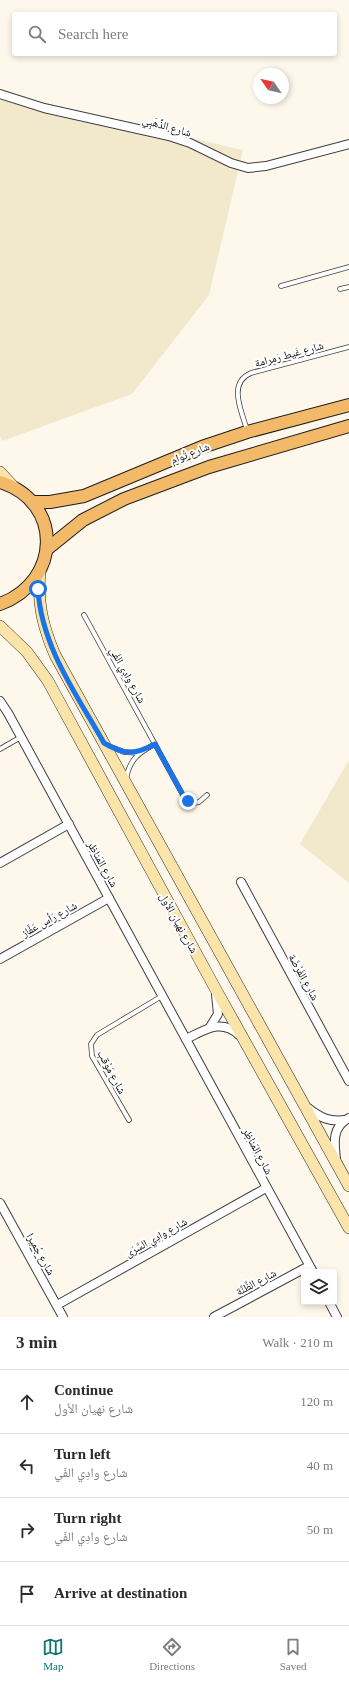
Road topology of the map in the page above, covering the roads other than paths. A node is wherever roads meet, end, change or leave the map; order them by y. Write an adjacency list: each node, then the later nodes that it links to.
1 (0, 94): 2 (street, شارع الذَّهَبِي)
2 (349, 144)
3 (349, 267): 4 (lane)
4 (281, 286)
5 (349, 287): 6 (lane)
6 (340, 290)
7 (349, 347): 10 (lane, شارع غَيط رَمرامة)
8 (349, 405): 10 (main road, شارع تُوام)
9 (349, 426): 15 (main road, شارع تُوام)
10 (247, 432): 14 (main road, شارع تُوام)
11 (0, 472): 13 (main road)
12 (0, 482): 13 (main road)
13 (14, 487): 14 (main road)
14 (32, 502): 15 (main road)
15 (47, 549): 16 (main road)
16 (40, 572): 17 (main road); 22 (main road, شارع نهيان الأول)
17 (0, 604)
18 (84, 615): 23 (lane, شارع وادِي الفَي)
19 (0, 626): 33 (main road, شارع نهيان الأول)
20 (0, 701): 21 (street, شارع المَناظِر)
21 (21, 737): 24 (lane); 28 (street, شارع المَناظِر)
22 (104, 743): 25 (lane); 26 (main road, شارع نهيان الأول)
23 (155, 744): 25 (lane); 27 (lane, شارع وادِي الفَي)
24 (0, 749)
25 (139, 753): 26 (lane)
26 (126, 782): 39 (main road, شارع نهيان الأول)
27 (207, 795)
28 (69, 824): 29 (street); 31 (street, شارع المَناظِر)
29 (0, 863)
30 (241, 882): 38 (street, شارع الفَرْضَة)
31 (109, 898): 32 (street, شارع رَأس عَفَّاز); 34 (street, شارع المَناظِر)
32 (0, 959)
33 (215, 988): 35 (street); 37 (main road, شارع نهيان الأول)
34 (162, 996): 36 (street, شارع المَناظِر); 41 (lane, شارع مَوْقب)
35 (210, 1027): 36 (street); 37 (street)
36 (186, 1039): 44 (street, شارع المَناظِر)
37 (245, 1040): 46 (main road, شارع نهيان الأول)
38 (349, 1082)
39 (303, 1103): 40 (street); 42 (main road, شارع نهيان الأول)
40 (347, 1119): 42 (street)
41 (129, 1120)
42 (337, 1164): 43 (main road, شارع نهيان الأول)
43 (349, 1186)
44 (266, 1188): 47 (street, شارع المَناظِر); 49 (street, شارع وادِي السَّرَى)
45 (0, 1203): 49 (street, شارع جُميرا)
46 (349, 1228)
47 (311, 1269)
48 (301, 1274): 52 (street, شارع الظَّنَّة)
49 (57, 1305): 51 (street, شارع جُميرا)
50 (331, 1305): 53 (street)
51 (63, 1317)
52 (214, 1317)
53 (337, 1317)

